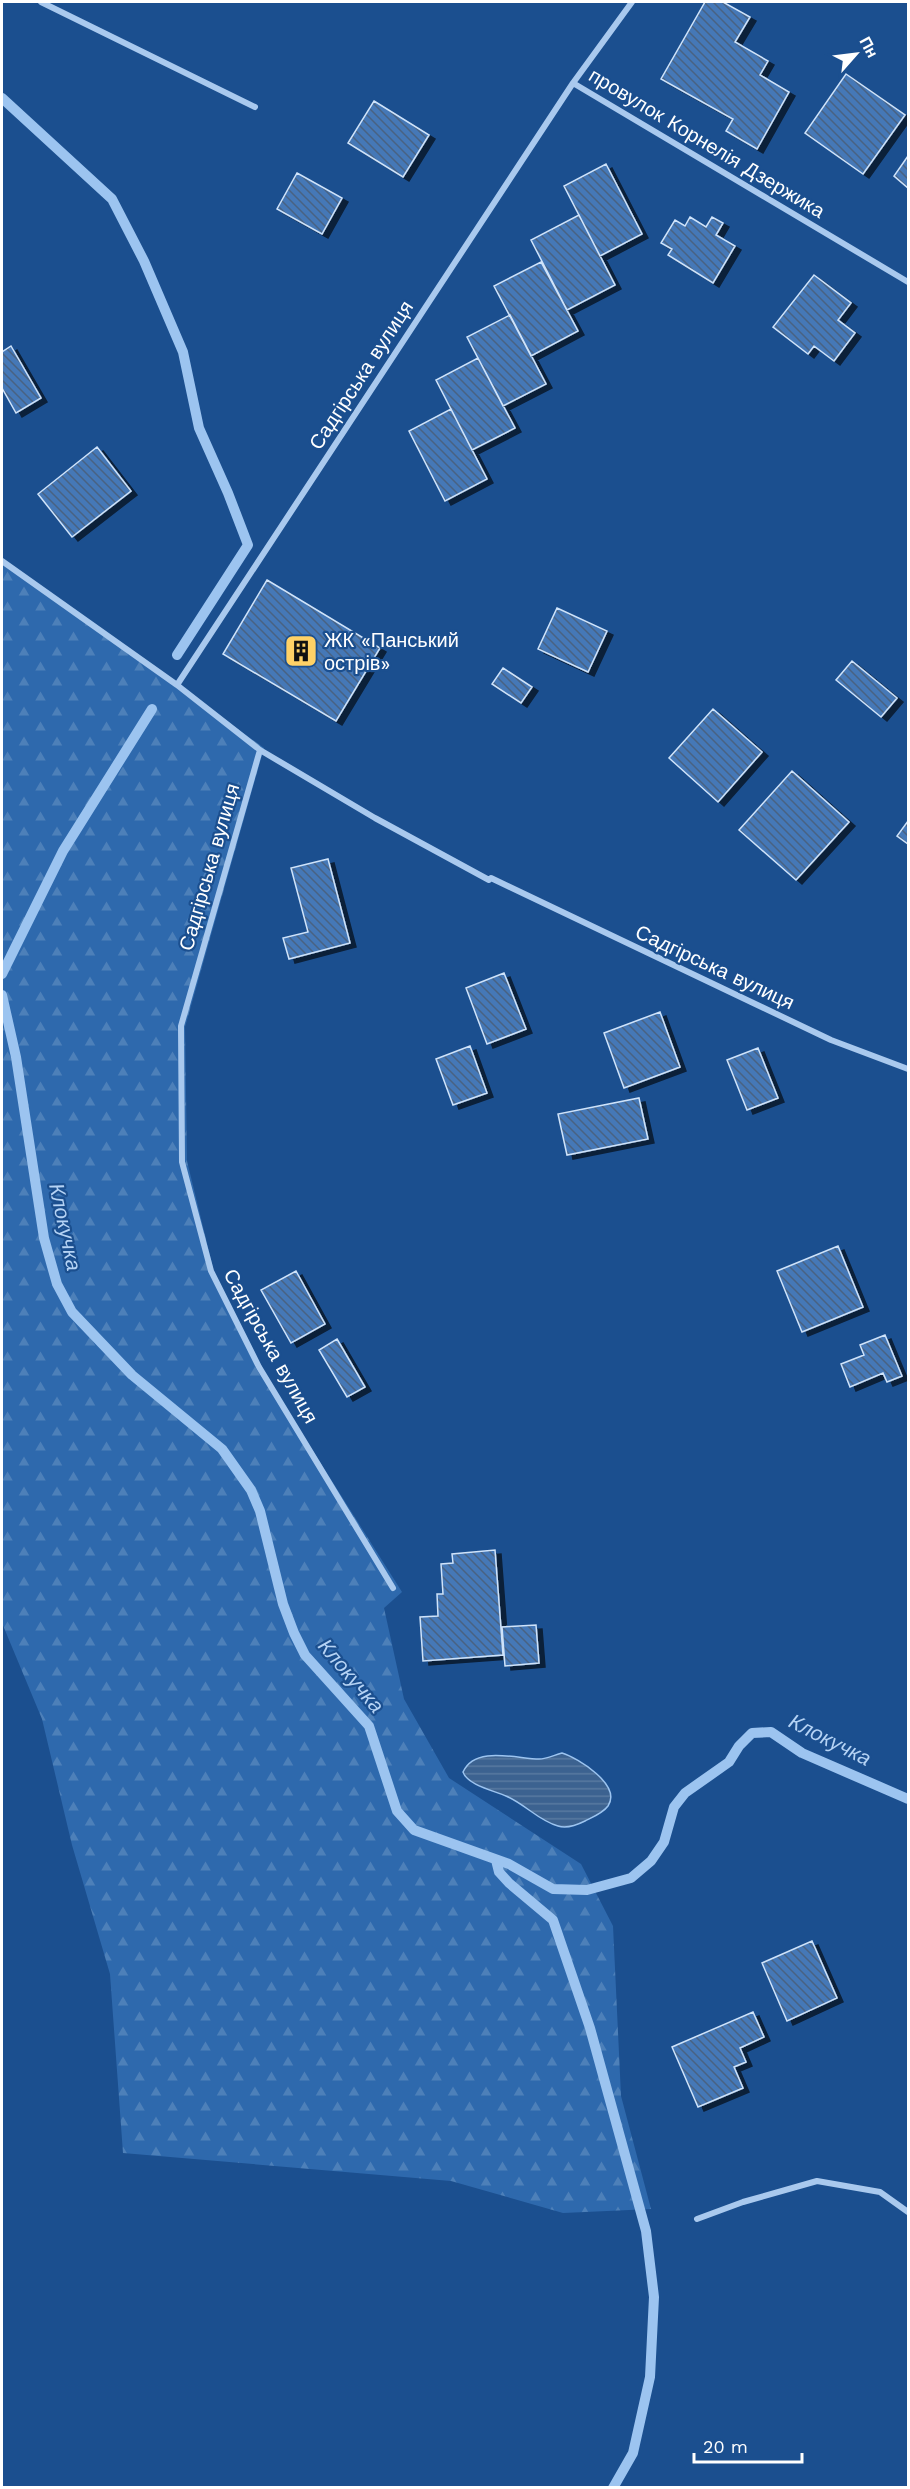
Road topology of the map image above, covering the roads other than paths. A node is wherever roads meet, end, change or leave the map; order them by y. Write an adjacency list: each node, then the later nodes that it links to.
1 (41, 2): 4 (street)
2 (633, 2): 3 (street, провулок Корнелія Дзержика)
3 (573, 83): 5 (street, провулок Корнелія Дзержика); 7 (street, Садгірська вулиця)
4 (255, 107)
5 (909, 282)
6 (2, 561): 7 (street, Садгірська вулиця)
7 (177, 685): 8 (street, Садгірська вулиця)
8 (260, 750): 9 (street, Садгірська вулиця); 10 (street, Садгірська вулиця)
9 (909, 1070)
10 (393, 1588)
11 (909, 2212): 12 (street)
12 (697, 2219)

